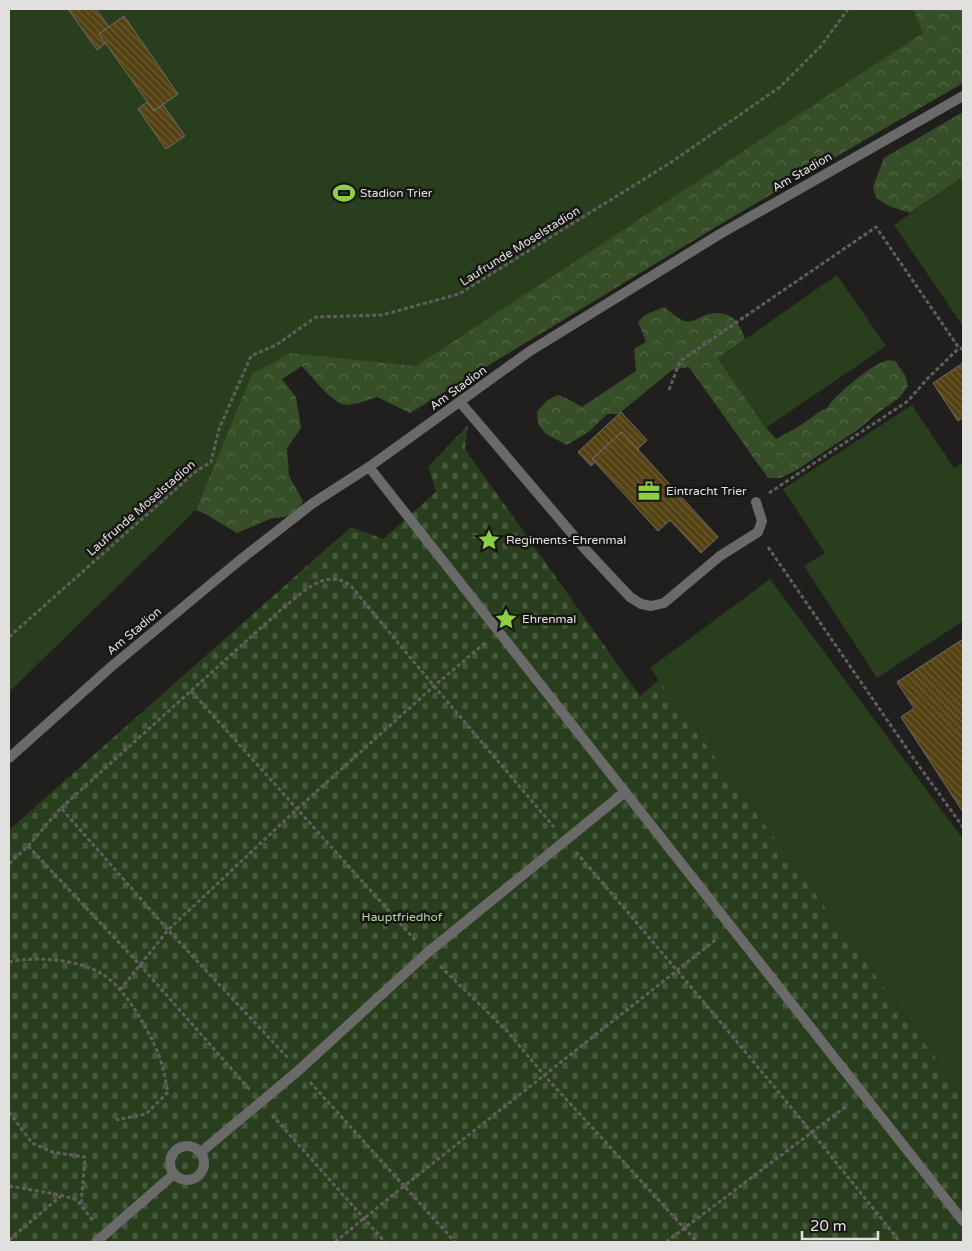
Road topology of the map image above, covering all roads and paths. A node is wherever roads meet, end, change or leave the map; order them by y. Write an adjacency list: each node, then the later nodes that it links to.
1 (848, 9): 10 (path, Laufrunde Moselstadion)
2 (963, 96): 5 (street, Am Stadion)
3 (961, 348): 4 (path); 7 (path)
4 (669, 390)
5 (460, 402): 6 (street, Am Stadion); 8 (street)
6 (369, 467): 9 (street); 13 (street, Am Stadion)
7 (756, 502): 8 (street)
8 (758, 532): 17 (path)
9 (498, 632): 11 (path); 14 (street)
10 (9, 637)
11 (434, 686): 12 (path); 16 (path); 19 (path)
12 (191, 691): 15 (path); 16 (path)
13 (9, 758)
14 (625, 792): 19 (street); 26 (street)
15 (61, 808)
16 (298, 810): 22 (path); 24 (path)
17 (963, 827)
18 (41, 830): 20 (path)
19 (566, 840): 22 (street); 30 (path)
20 (28, 846): 21 (path); 24 (path)
21 (9, 864)
22 (427, 953): 27 (street); 38 (path)
23 (9, 962): 25 (path)
24 (140, 965): 25 (path); 27 (path)
25 (120, 990): 29 (path)
26 (862, 1094): 30 (path); 37 (street)
27 (261, 1102): 31 (street); 36 (path)
28 (9, 1112): 35 (path)
29 (116, 1120)
30 (812, 1132): 38 (path); 47 (path)
31 (201, 1152): 32 (street); 32 (street)
32 (174, 1174): 39 (street)
33 (9, 1186): 34 (path)
34 (61, 1195): 35 (path); 40 (path)
35 (81, 1205): 39 (path)
36 (364, 1219): 42 (path); 43 (path); 44 (path)
37 (963, 1221)
38 (685, 1228): 45 (path); 46 (path)
39 (104, 1235): 41 (street)
40 (9, 1240)
41 (96, 1242)
42 (335, 1242)
43 (386, 1242)
44 (455, 1242)
45 (666, 1242)
46 (697, 1242)
47 (900, 1242)

